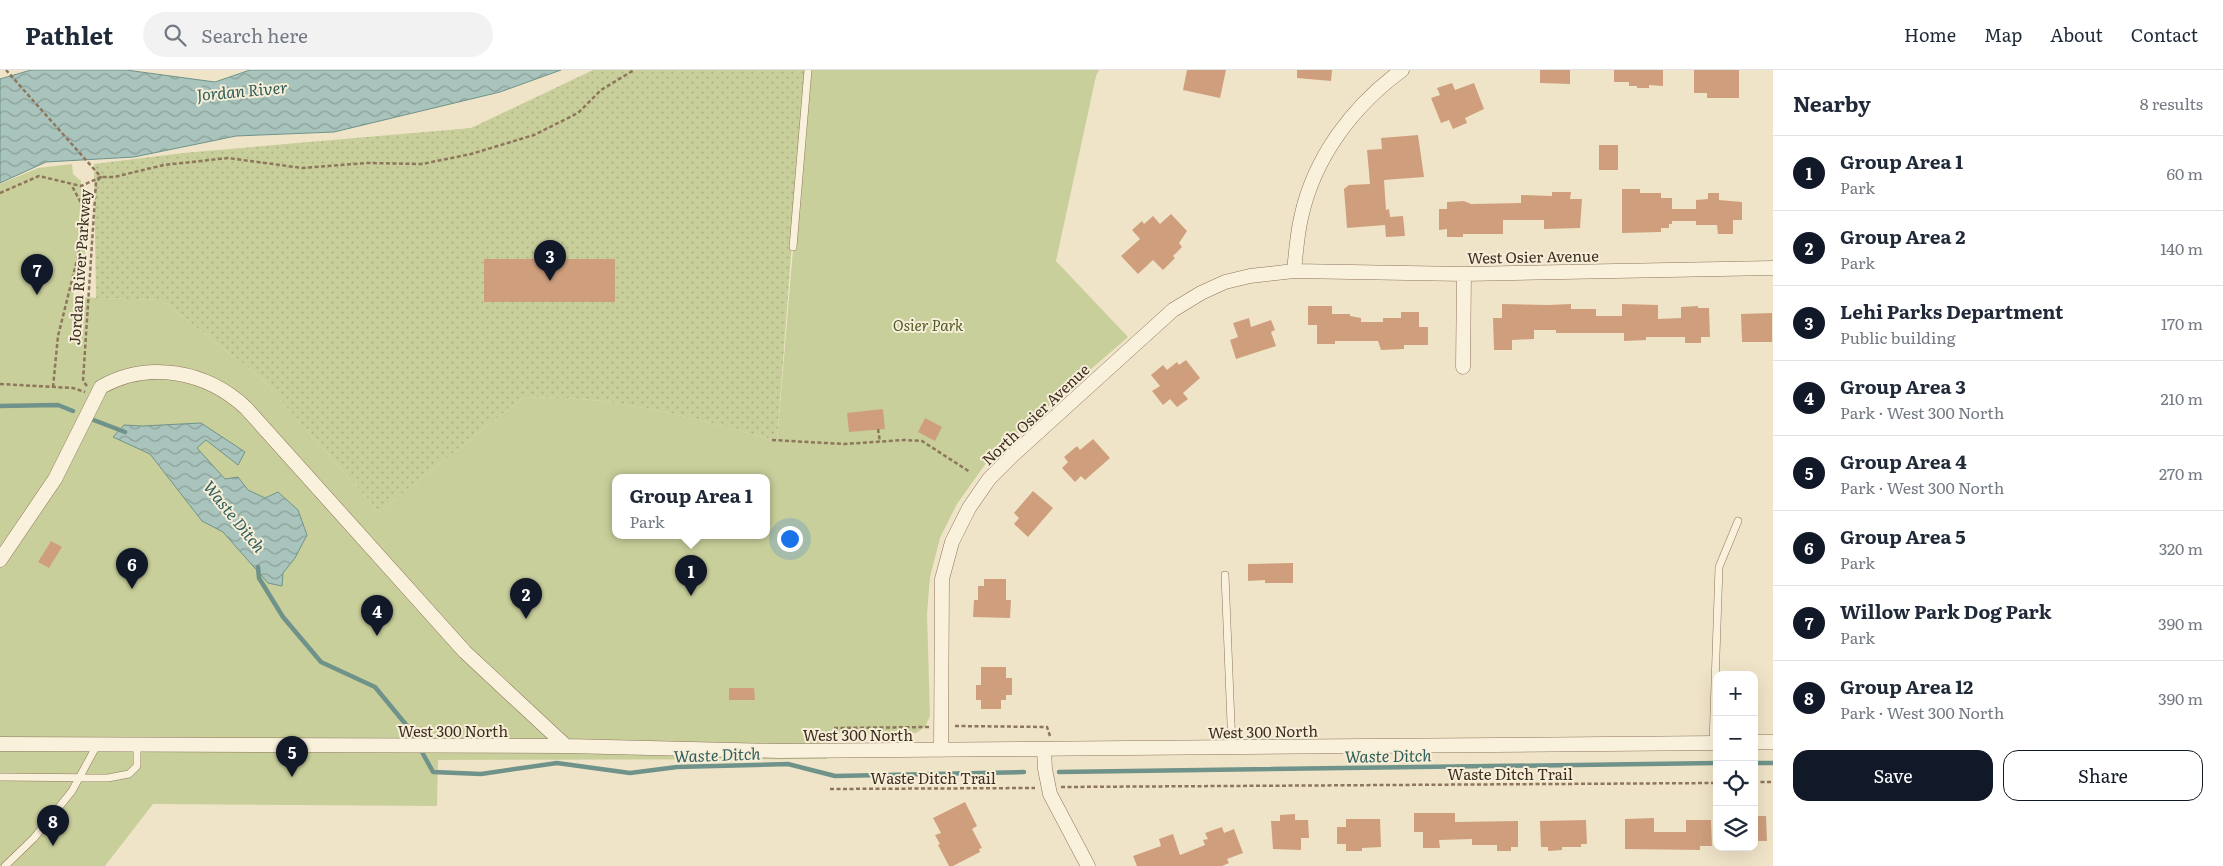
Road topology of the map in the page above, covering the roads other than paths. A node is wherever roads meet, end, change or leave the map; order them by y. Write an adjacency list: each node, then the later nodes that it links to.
1 (808, 70): 3 (lane)
2 (1402, 70): 5 (street)
3 (793, 247)
4 (1773, 268): 6 (street, West Osier Avenue)
5 (1294, 270): 6 (street, West Osier Avenue); 20 (street, North Osier Avenue)
6 (1464, 274): 7 (street)
7 (1463, 366)
8 (1738, 521): 11 (lane)
9 (0, 560): 18 (street)
10 (1225, 576): 19 (lane)
11 (1716, 716)
12 (1758, 742): 13 (street)
13 (1773, 742)
14 (1713, 743): 19 (street, West 300 North)
15 (0, 744): 16 (street, West 300 North)
16 (97, 745): 17 (street, West 300 North); 23 (lane)
17 (137, 745): 18 (street, West 300 North); 23 (lane)
18 (566, 746): 20 (street, West 300 North)
19 (1232, 748): 21 (street, West 300 North)
20 (941, 750): 21 (street, West 300 North)
21 (1044, 750): 25 (street)
22 (0, 777): 23 (lane)
23 (79, 778): 24 (lane)
24 (5, 866)
25 (1088, 866)

